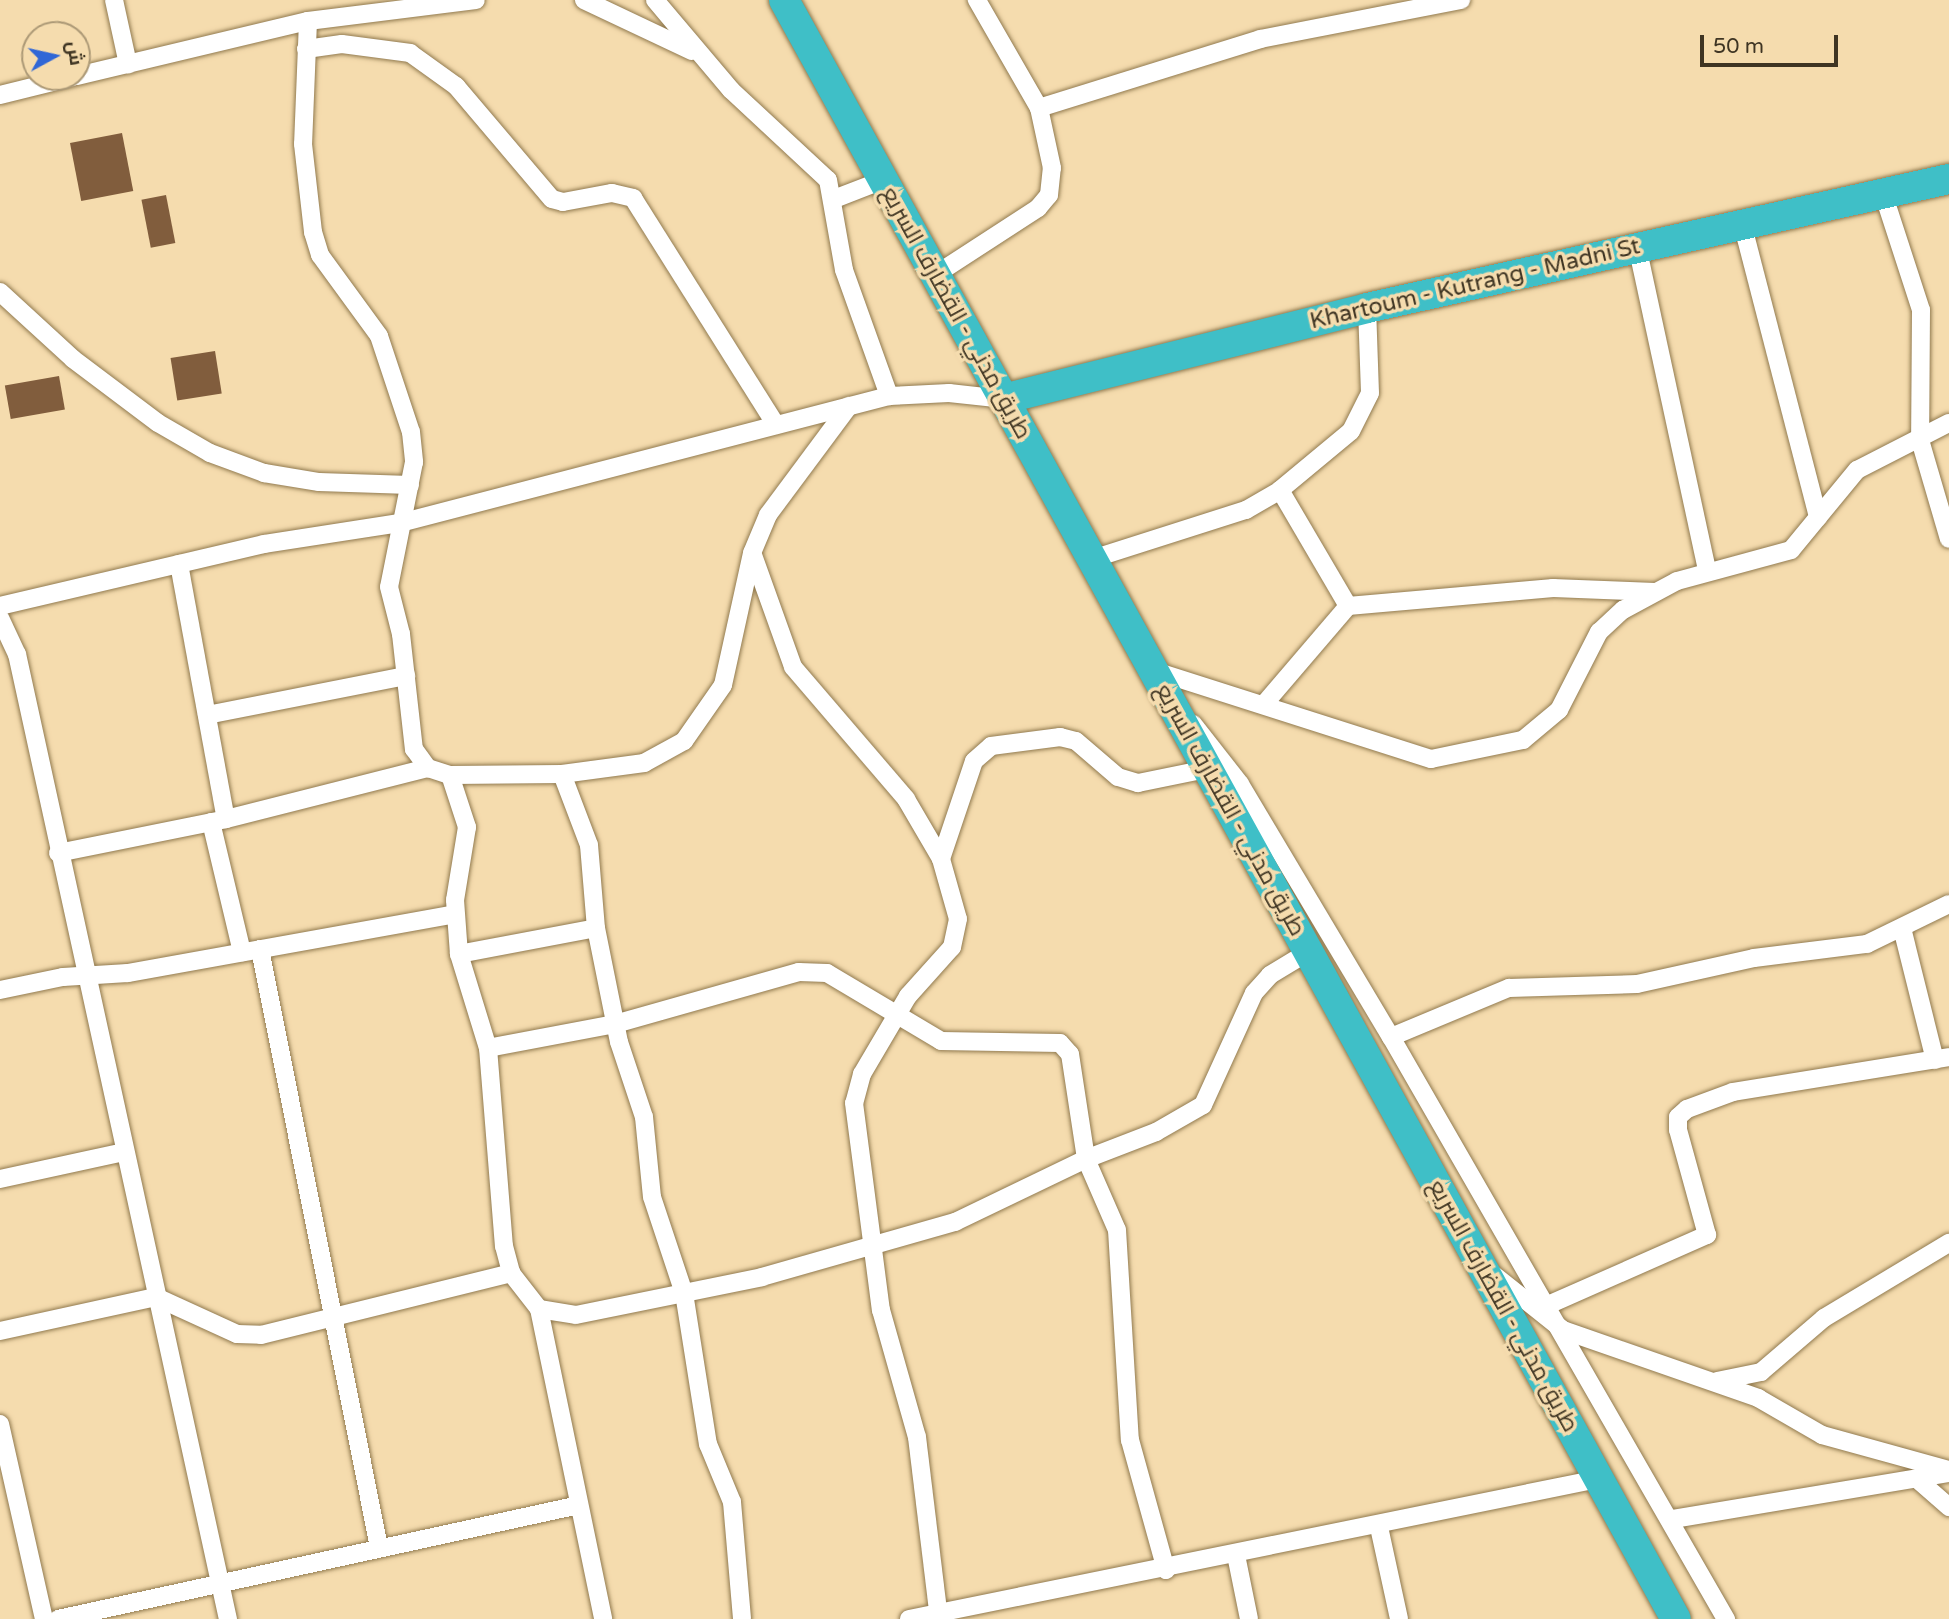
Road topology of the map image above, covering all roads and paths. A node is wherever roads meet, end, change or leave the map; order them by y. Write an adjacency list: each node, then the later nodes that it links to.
1 (114, 0): 12 (street)
2 (476, 0): 8 (street)
3 (584, 0): 11 (street)
4 (654, 0): 11 (street)
5 (784, 0): 18 (highway, طريق مدني - القضارف السريع)
6 (977, 0): 16 (street)
7 (1461, 0): 16 (street)
8 (383, 6): 9 (street)
9 (308, 21): 10 (street); 12 (street)
10 (306, 49): 30 (street); 32 (street)
11 (701, 56): 20 (street)
12 (128, 64): 13 (street)
13 (91, 73)
14 (21, 89): 15 (street)
15 (0, 94)
16 (1039, 108): 23 (street)
17 (1949, 179): 19 (highway, Khartoum - Kutrang - Madni St)
18 (883, 180): 20 (street); 23 (highway, طريق مدني - القضارف السريع)
19 (1883, 193): 21 (highway, Khartoum - Kutrang - Madni St); 31 (street)
20 (834, 199): 26 (street)
21 (1742, 223): 22 (highway, Khartoum - Kutrang - Madni St); 34 (street)
22 (1637, 246): 25 (highway, Khartoum - Kutrang - Madni St); 40 (street)
23 (935, 275): 27 (highway, طريق مدني - القضارف السريع)
24 (0, 292): 32 (street)
25 (1367, 308): 27 (highway, Khartoum - Kutrang - Madni St); 33 (street)
26 (889, 396): 27 (street); 28 (street)
27 (1003, 399): 38 (highway, طريق مدني - القضارف السريع)
28 (849, 406): 30 (street); 37 (street)
29 (1949, 423): 31 (street)
30 (776, 425): 35 (street)
31 (1920, 440): 34 (street); 36 (street)
32 (410, 485): 35 (street)
33 (1280, 490): 38 (street); 43 (street)
34 (1818, 517): 40 (street)
35 (400, 523): 39 (street); 46 (street)
36 (1949, 539)
37 (752, 553): 52 (street); 56 (street)
38 (1092, 559): 45 (highway, طريق مدني - القضارف السريع)
39 (179, 564): 42 (street); 49 (street)
40 (1707, 571): 41 (street)
41 (1655, 592): 43 (street); 48 (street)
42 (0, 606)
43 (1348, 606): 48 (street)
44 (0, 618): 55 (street)
45 (1152, 670): 47 (highway, طريق مدني - القضارف السريع); 48 (street)
46 (406, 676): 49 (street); 50 (street)
47 (1168, 698): 51 (highway, طريق مدني - القضارف السريع); 68 (street)
48 (1265, 703)
49 (207, 715): 54 (street)
50 (428, 768): 53 (street); 54 (street)
51 (1207, 769): 56 (street); 62 (highway, طريق مدني - القضارف السريع)
52 (562, 774): 53 (street); 60 (street)
53 (450, 775): 58 (street)
54 (219, 820): 55 (street); 61 (street)
55 (58, 853): 64 (street)
56 (941, 859): 66 (street)
57 (1949, 904): 59 (street)
58 (455, 914): 61 (street); 63 (street)
59 (1902, 928): 68 (street); 70 (street)
60 (596, 929): 63 (street); 67 (street)
61 (251, 950): 64 (street); 82 (street)
62 (1308, 952): 72 (street); 76 (highway, طريق مدني - القضارف السريع)
63 (459, 954): 69 (street)
64 (84, 976): 65 (street); 71 (street)
65 (0, 990)
66 (895, 1018): 67 (street); 72 (street); 75 (street)
67 (615, 1024): 69 (street); 78 (street)
68 (1391, 1037): 80 (street)
69 (488, 1048): 77 (street)
70 (1942, 1059): 80 (street)
71 (124, 1152): 73 (street); 79 (street)
72 (1086, 1158): 75 (street); 96 (street)
73 (0, 1179)
74 (1949, 1243): 85 (street)
75 (875, 1244): 78 (street); 98 (street)
76 (1480, 1263): 83 (street); 88 (highway, طريق مدني - القضارف السريع)
77 (511, 1273): 81 (street); 82 (street)
78 (684, 1293): 81 (street); 103 (street)
79 (156, 1297): 82 (street); 84 (street); 97 (street)
80 (1548, 1305): 83 (street)
81 (539, 1309): 90 (street)
82 (332, 1314): 94 (street)
83 (1563, 1330): 85 (street); 92 (street)
84 (0, 1331)
85 (1710, 1381): 87 (street)
86 (0, 1424): 99 (street)
87 (1949, 1471): 89 (street)
88 (1598, 1479): 93 (street); 107 (highway, طريق مدني - القضارف السريع)
89 (1917, 1479): 91 (street); 92 (street)
90 (579, 1505): 94 (street); 102 (street)
91 (1949, 1507)
92 (1673, 1519): 108 (street)
93 (1379, 1527): 95 (street); 106 (street)
94 (379, 1547): 97 (street)
95 (1236, 1555): 96 (street); 105 (street)
96 (1166, 1570): 98 (street)
97 (219, 1580): 100 (street); 101 (street)
98 (938, 1616): 104 (street)
99 (44, 1619)
100 (58, 1619)
101 (228, 1619)
102 (603, 1619)
103 (742, 1619)
104 (909, 1619)
105 (1249, 1619)
106 (1399, 1619)
107 (1676, 1619)
108 (1726, 1619)

